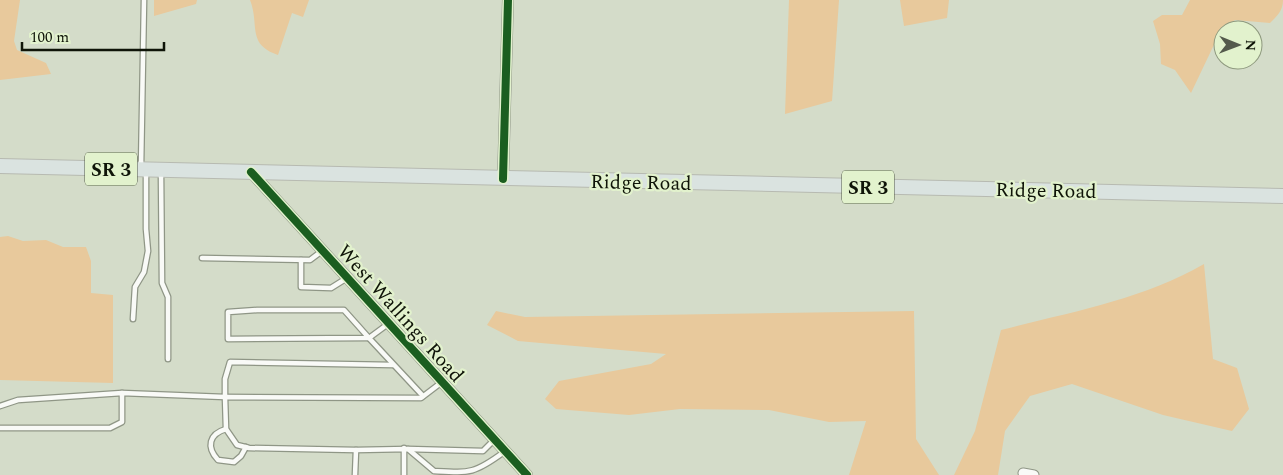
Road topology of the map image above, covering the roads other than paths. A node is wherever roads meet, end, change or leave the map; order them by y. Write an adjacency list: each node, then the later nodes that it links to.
1 (144, 0): 4 (lane)
2 (508, 0): 7 (street)
3 (0, 166): 4 (main road, Ridge Road / SR 3)
4 (144, 169): 5 (main road, Ridge Road / SR 3); 13 (lane)
5 (161, 170): 6 (main road, Ridge Road / SR 3); 16 (lane)
6 (251, 172): 7 (main road, Ridge Road / SR 3); 9 (street, West Wallings Road)
7 (504, 179): 8 (main road, Ridge Road / SR 3)
8 (1283, 196)
9 (322, 250): 11 (lane); 12 (street, West Wallings Road)
10 (202, 258): 11 (lane)
11 (301, 260): 12 (lane)
12 (347, 277): 14 (street, West Wallings Road)
13 (133, 320)
14 (389, 324): 15 (lane); 18 (street, West Wallings Road)
15 (369, 338): 15 (lane); 17 (lane)
16 (168, 359)
17 (393, 365): 20 (lane); 21 (lane)
18 (442, 382): 20 (lane); 25 (street, West Wallings Road)
19 (122, 393): 21 (lane); 22 (lane); 23 (lane)
20 (423, 396): 21 (lane)
21 (225, 397): 24 (lane)
22 (0, 406)
23 (0, 428)
24 (226, 429): 26 (lane); 26 (lane)
25 (495, 439): 27 (lane); 29 (street, West Wallings Road)
26 (246, 447): 28 (lane)
27 (406, 449): 28 (lane); 29 (lane); 32 (lane)
28 (356, 450): 31 (lane)
29 (505, 451): 33 (street, West Wallings Road)
30 (1023, 473): 34 (street)
31 (355, 475)
32 (404, 475)
33 (527, 475)
34 (1034, 475)

